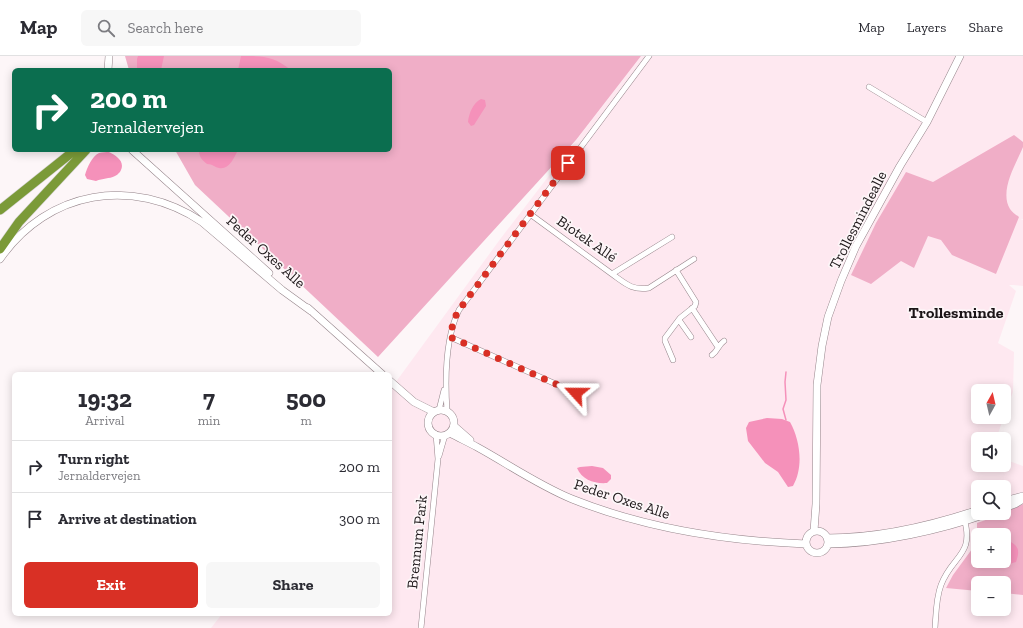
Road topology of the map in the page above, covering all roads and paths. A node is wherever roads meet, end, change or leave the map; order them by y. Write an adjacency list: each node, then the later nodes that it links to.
1 (109, 56): 4 (street)
2 (649, 56): 11 (street)
3 (960, 56): 6 (street, Trollesmindealle)
4 (108, 68)
5 (869, 87): 6 (street)
6 (927, 122): 42 (street, Trollesmindealle)
7 (72, 152): 10 (highway)
8 (84, 152): 13 (highway)
9 (134, 152): 19 (street, Peder Oxes Alle)
10 (0, 210)
11 (530, 214): 17 (street, Biotek Allé); 21 (street)
12 (672, 237): 17 (street, Biotek Allé)
13 (0, 249)
14 (0, 258): 19 (street)
15 (694, 259): 16 (street)
16 (676, 270): 17 (street); 18 (street)
17 (612, 274)
18 (692, 308): 20 (street); 24 (street)
19 (311, 311): 27 (street, Peder Oxes Alle)
20 (679, 320): 22 (street); 26 (street)
21 (450, 337): 29 (street); 30 (street)
22 (691, 337)
23 (724, 341): 24 (street)
24 (718, 347): 25 (street)
25 (712, 355)
26 (673, 360)
27 (380, 372)
28 (392, 383): 30 (street)
29 (576, 393)
30 (437, 412): 31 (street); 32 (street)
31 (454, 426): 33 (street); 34 (street, Peder Oxes Alle)
32 (436, 434): 33 (street); 35 (street, Brennum Park)
33 (447, 434): 34 (street, Peder Oxes Alle); 35 (street, Brennum Park)
34 (476, 446): 43 (street, Peder Oxes Alle)
35 (438, 459): 45 (street, Brennum Park)
36 (1023, 497): 37 (street); 38 (street)
37 (1011, 500)
38 (1011, 505)
39 (971, 514): 41 (street)
40 (971, 517): 41 (street)
41 (964, 518): 44 (street); 46 (street)
42 (817, 531): 43 (street); 44 (street)
43 (806, 541): 44 (street)
44 (827, 541)
45 (421, 628)
46 (935, 628)

